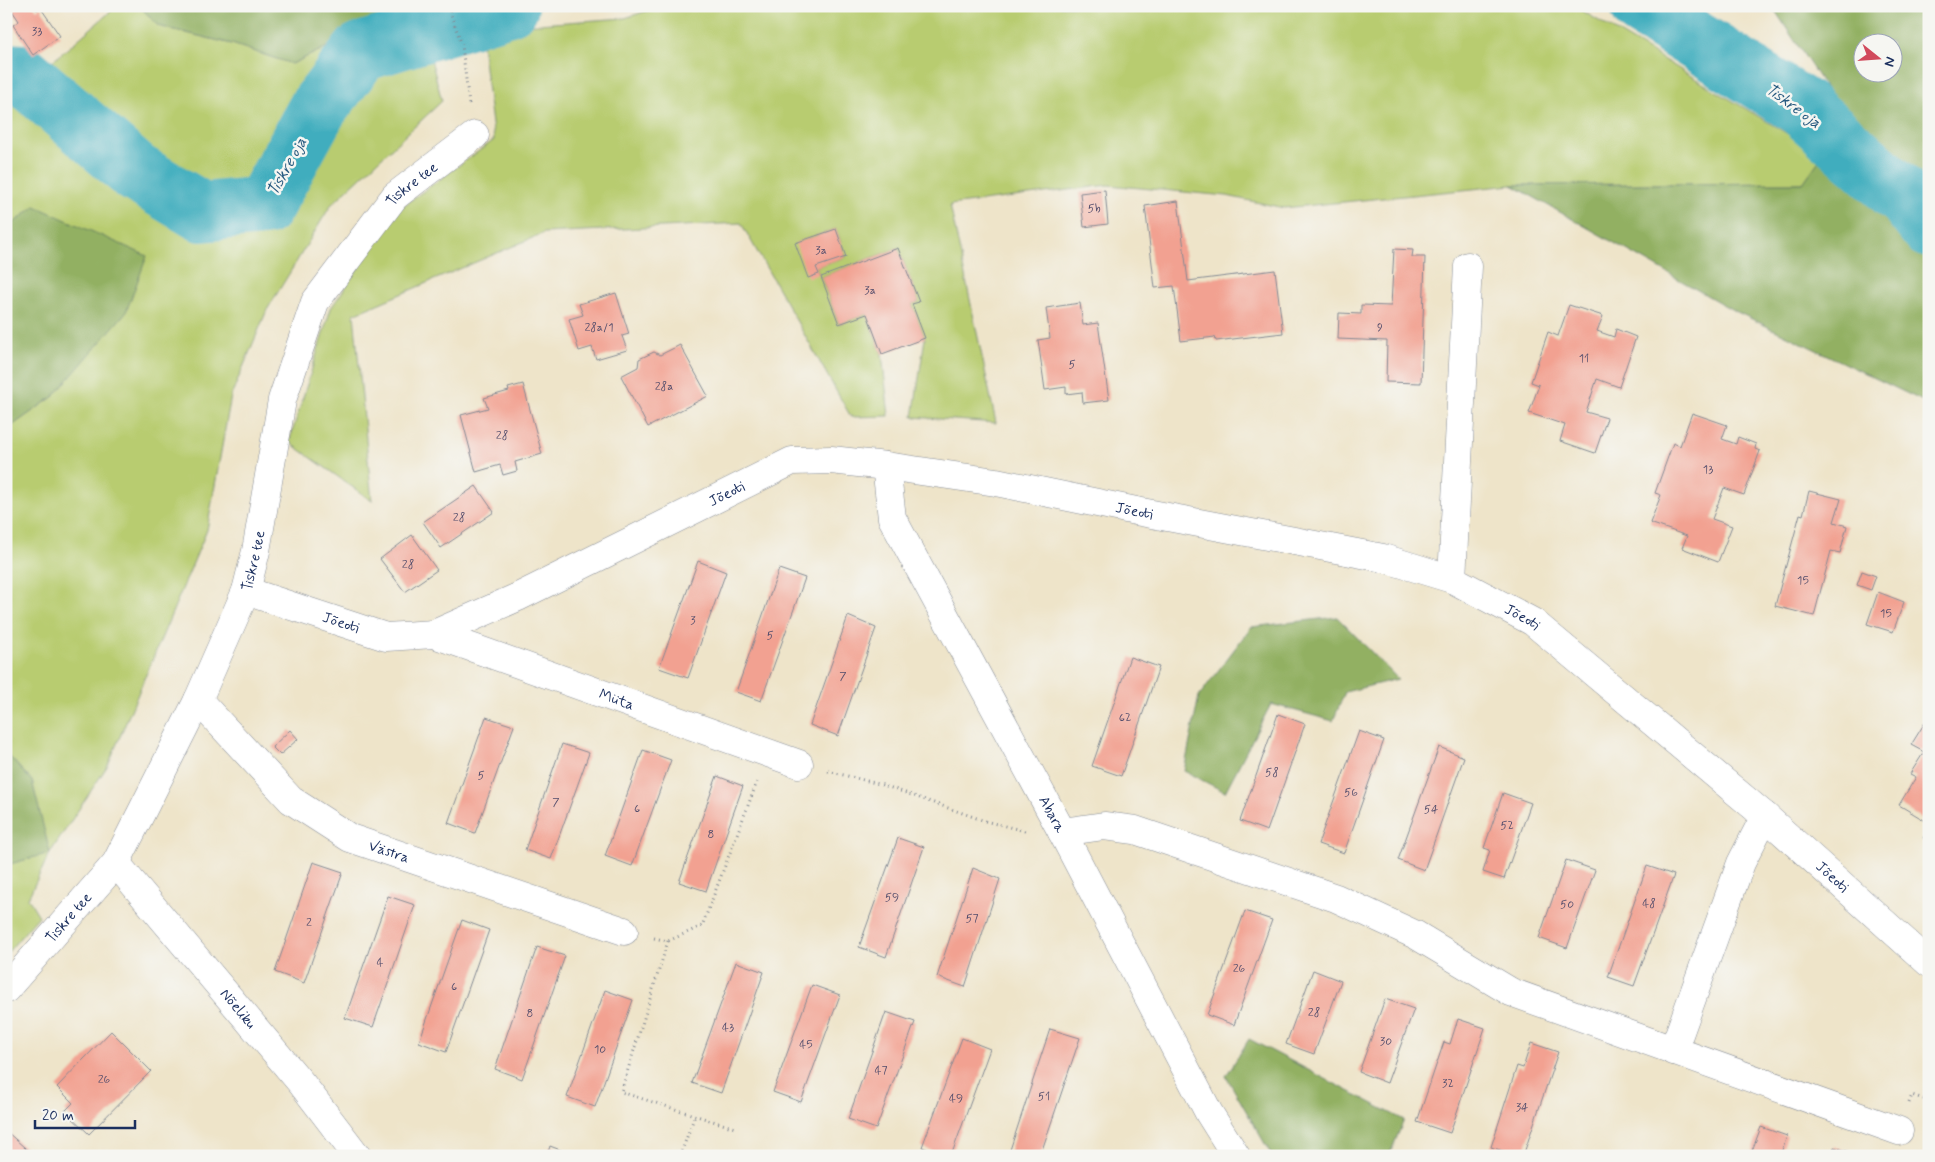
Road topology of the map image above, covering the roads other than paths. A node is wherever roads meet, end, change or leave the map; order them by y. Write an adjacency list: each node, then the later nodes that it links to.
1 (476, 135): 5 (street, Tiskre tee)
2 (1468, 266): 4 (street)
3 (886, 466): 4 (street, Jõeoti); 6 (street, Jõeoti); 10 (street, Abara)
4 (1452, 579): 9 (street, Jõeoti)
5 (246, 591): 6 (street, Jõeoti); 7 (street, Tiskre tee)
6 (434, 634): 8 (street, Müta)
7 (198, 700): 11 (street, Tiskre tee); 12 (street, Västra)
8 (798, 764)
9 (1765, 816): 13 (street, Jõeoti); 15 (street)
10 (1062, 832): 15 (street); 18 (street, Abara)
11 (116, 863): 14 (street, Tiskre tee); 17 (street, Nõeliku)
12 (624, 931)
13 (1929, 963)
14 (6, 989)
15 (1673, 1051): 16 (street)
16 (1898, 1131)
17 (357, 1156)
18 (1236, 1156)

